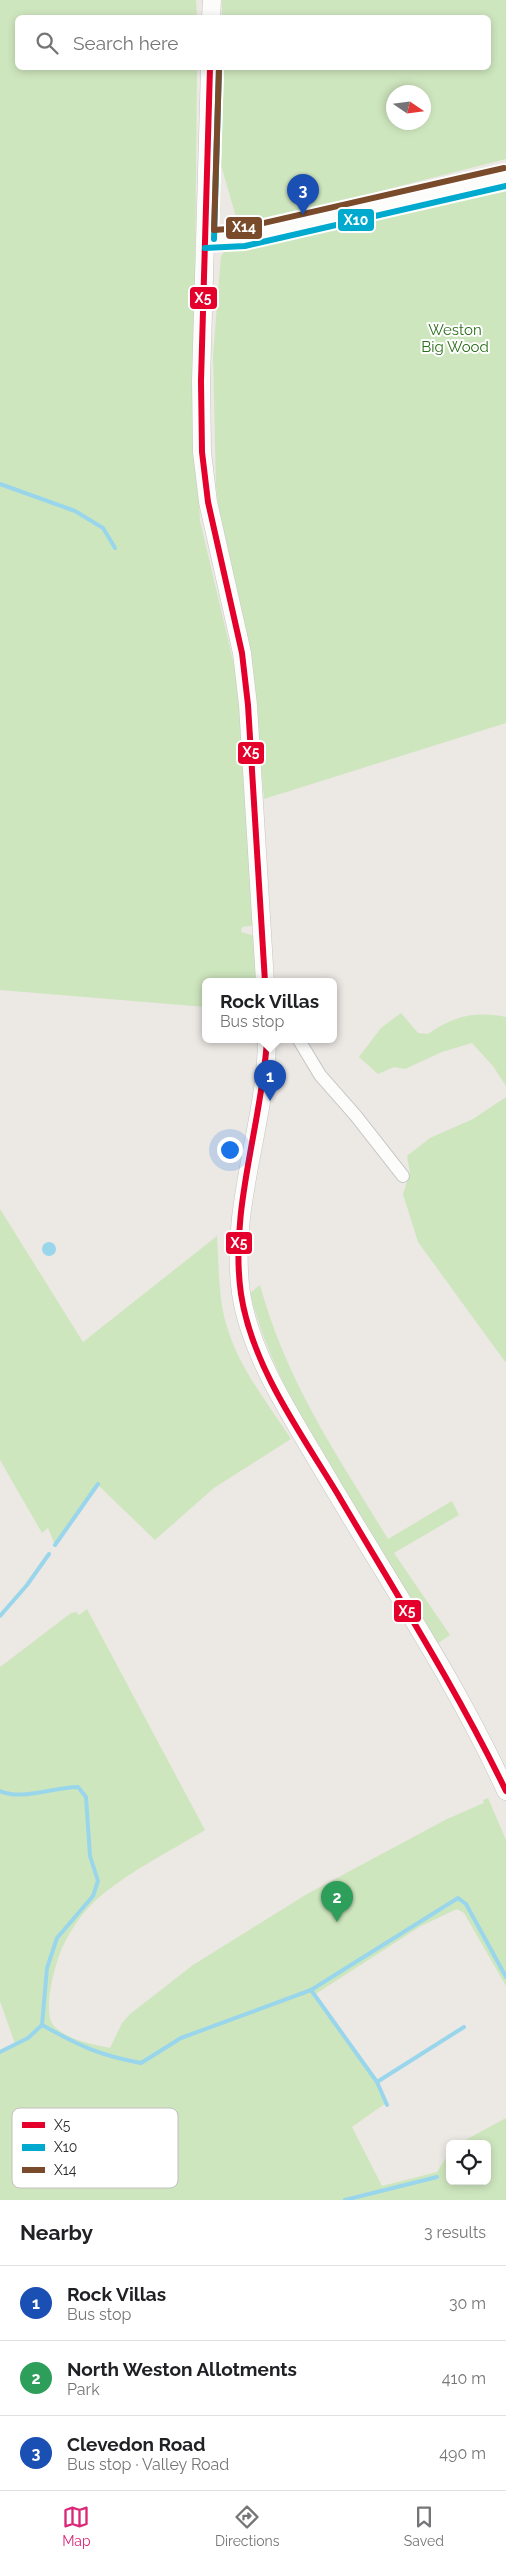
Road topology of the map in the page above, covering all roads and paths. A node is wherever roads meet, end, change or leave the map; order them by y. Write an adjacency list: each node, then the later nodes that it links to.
1 (212, 0): 2 (main road)
2 (211, 15)
3 (210, 70): 5 (main road)
4 (506, 177): 5 (street)
5 (205, 239): 6 (main road)
6 (265, 978)
7 (267, 1043): 10 (main road)
8 (301, 1043): 9 (street)
9 (403, 1176)
10 (506, 1791)

